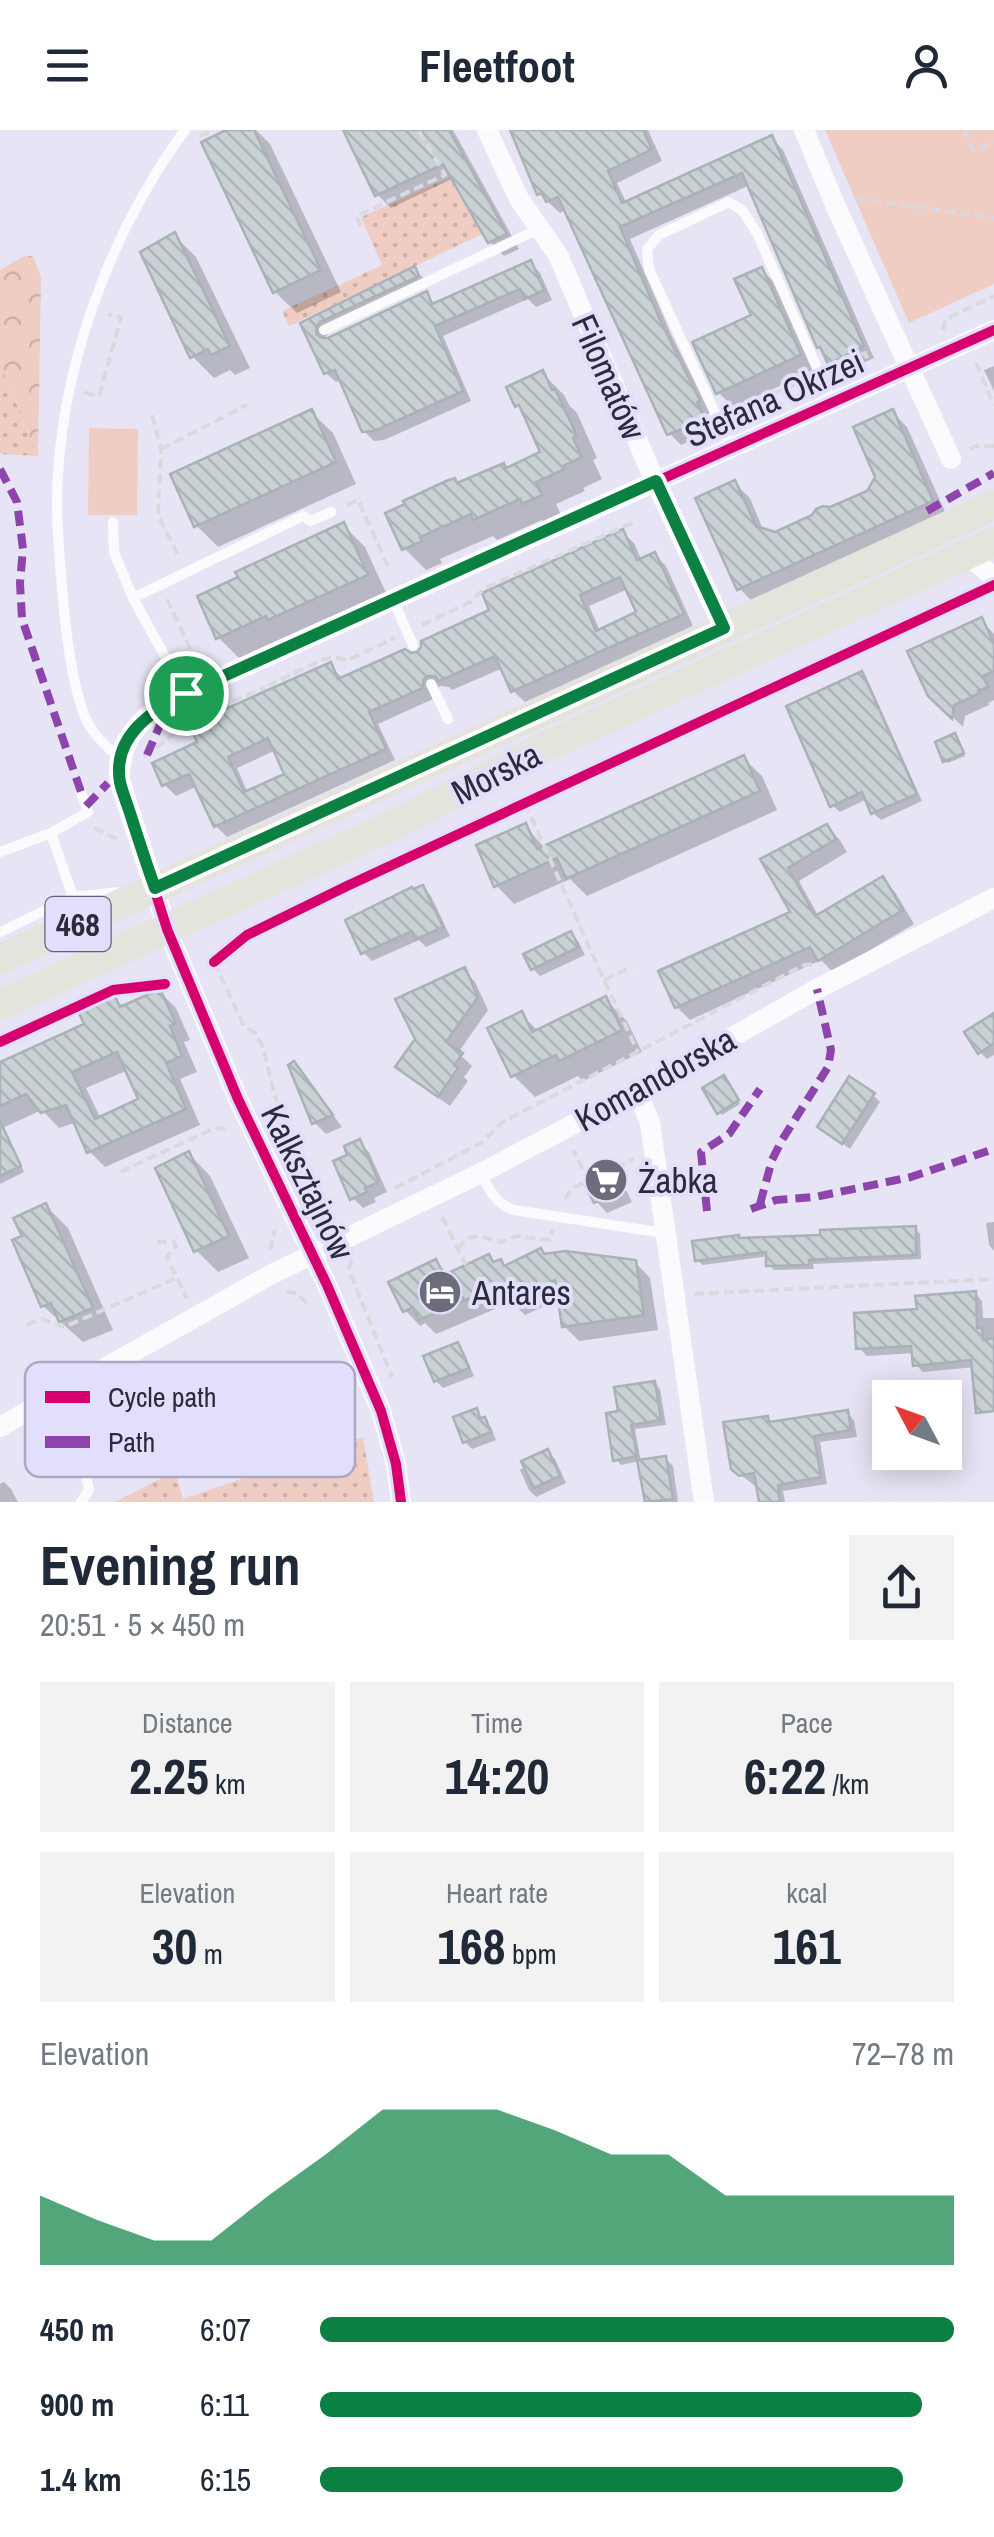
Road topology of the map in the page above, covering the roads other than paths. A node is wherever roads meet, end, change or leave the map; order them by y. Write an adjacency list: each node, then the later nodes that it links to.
1 (487, 130): 4 (street, Filomatów)
2 (804, 130): 7 (street)
3 (189, 135): 24 (lane)
4 (540, 228): 5 (lane); 11 (street, Filomatów)
5 (324, 330)
6 (994, 330): 7 (street, Stefana Okrzei)
7 (910, 369): 8 (street, Stefana Okrzei); 10 (street)
8 (832, 403): 9 (street, Stefana Okrzei); 9 (lane)
9 (731, 448): 11 (street, Stefana Okrzei)
10 (951, 459)
11 (656, 481): 18 (street, Stefana Okrzei); 19 (street, Filomatów)
12 (994, 505): 19 (main road, Morska / 468)
13 (331, 512): 17 (lane)
14 (113, 522): 17 (lane)
15 (981, 549): 16 (street); 31 (main road, Morska / 468)
16 (994, 577)
17 (133, 598): 22 (lane)
18 (393, 600): 20 (lane); 22 (street, Stefana Okrzei)
19 (724, 628): 28 (main road, Morska / 468)
20 (414, 645)
21 (432, 684): 23 (lane)
22 (186, 693): 24 (street, Stefana Okrzei)
23 (448, 719)
24 (126, 762): 28 (street)
25 (81, 792): 26 (lane)
26 (51, 833): 27 (lane); 29 (lane)
27 (0, 852)
28 (155, 888): 29 (lane); 31 (street, Kalksztajnów); 33 (main road, Morska / 468)
29 (73, 897): 32 (lane)
30 (994, 898): 35 (street, Komandorska)
31 (167, 929): 34 (main road, Morska / 468); 38 (street, Kalksztajnów)
32 (0, 932)
33 (0, 959)
34 (0, 1005)
35 (637, 1091): 36 (street, Komandorska); 37 (street)
36 (480, 1173): 37 (lane); 38 (street, Komandorska)
37 (664, 1233): 45 (street)
38 (312, 1254): 39 (street, Komandorska); 44 (street, Kalksztajnów)
39 (118, 1362)
40 (25, 1413): 41 (street, Komandorska)
41 (0, 1427)
42 (87, 1477): 43 (lane)
43 (81, 1502)
44 (401, 1502)
45 (704, 1502)

